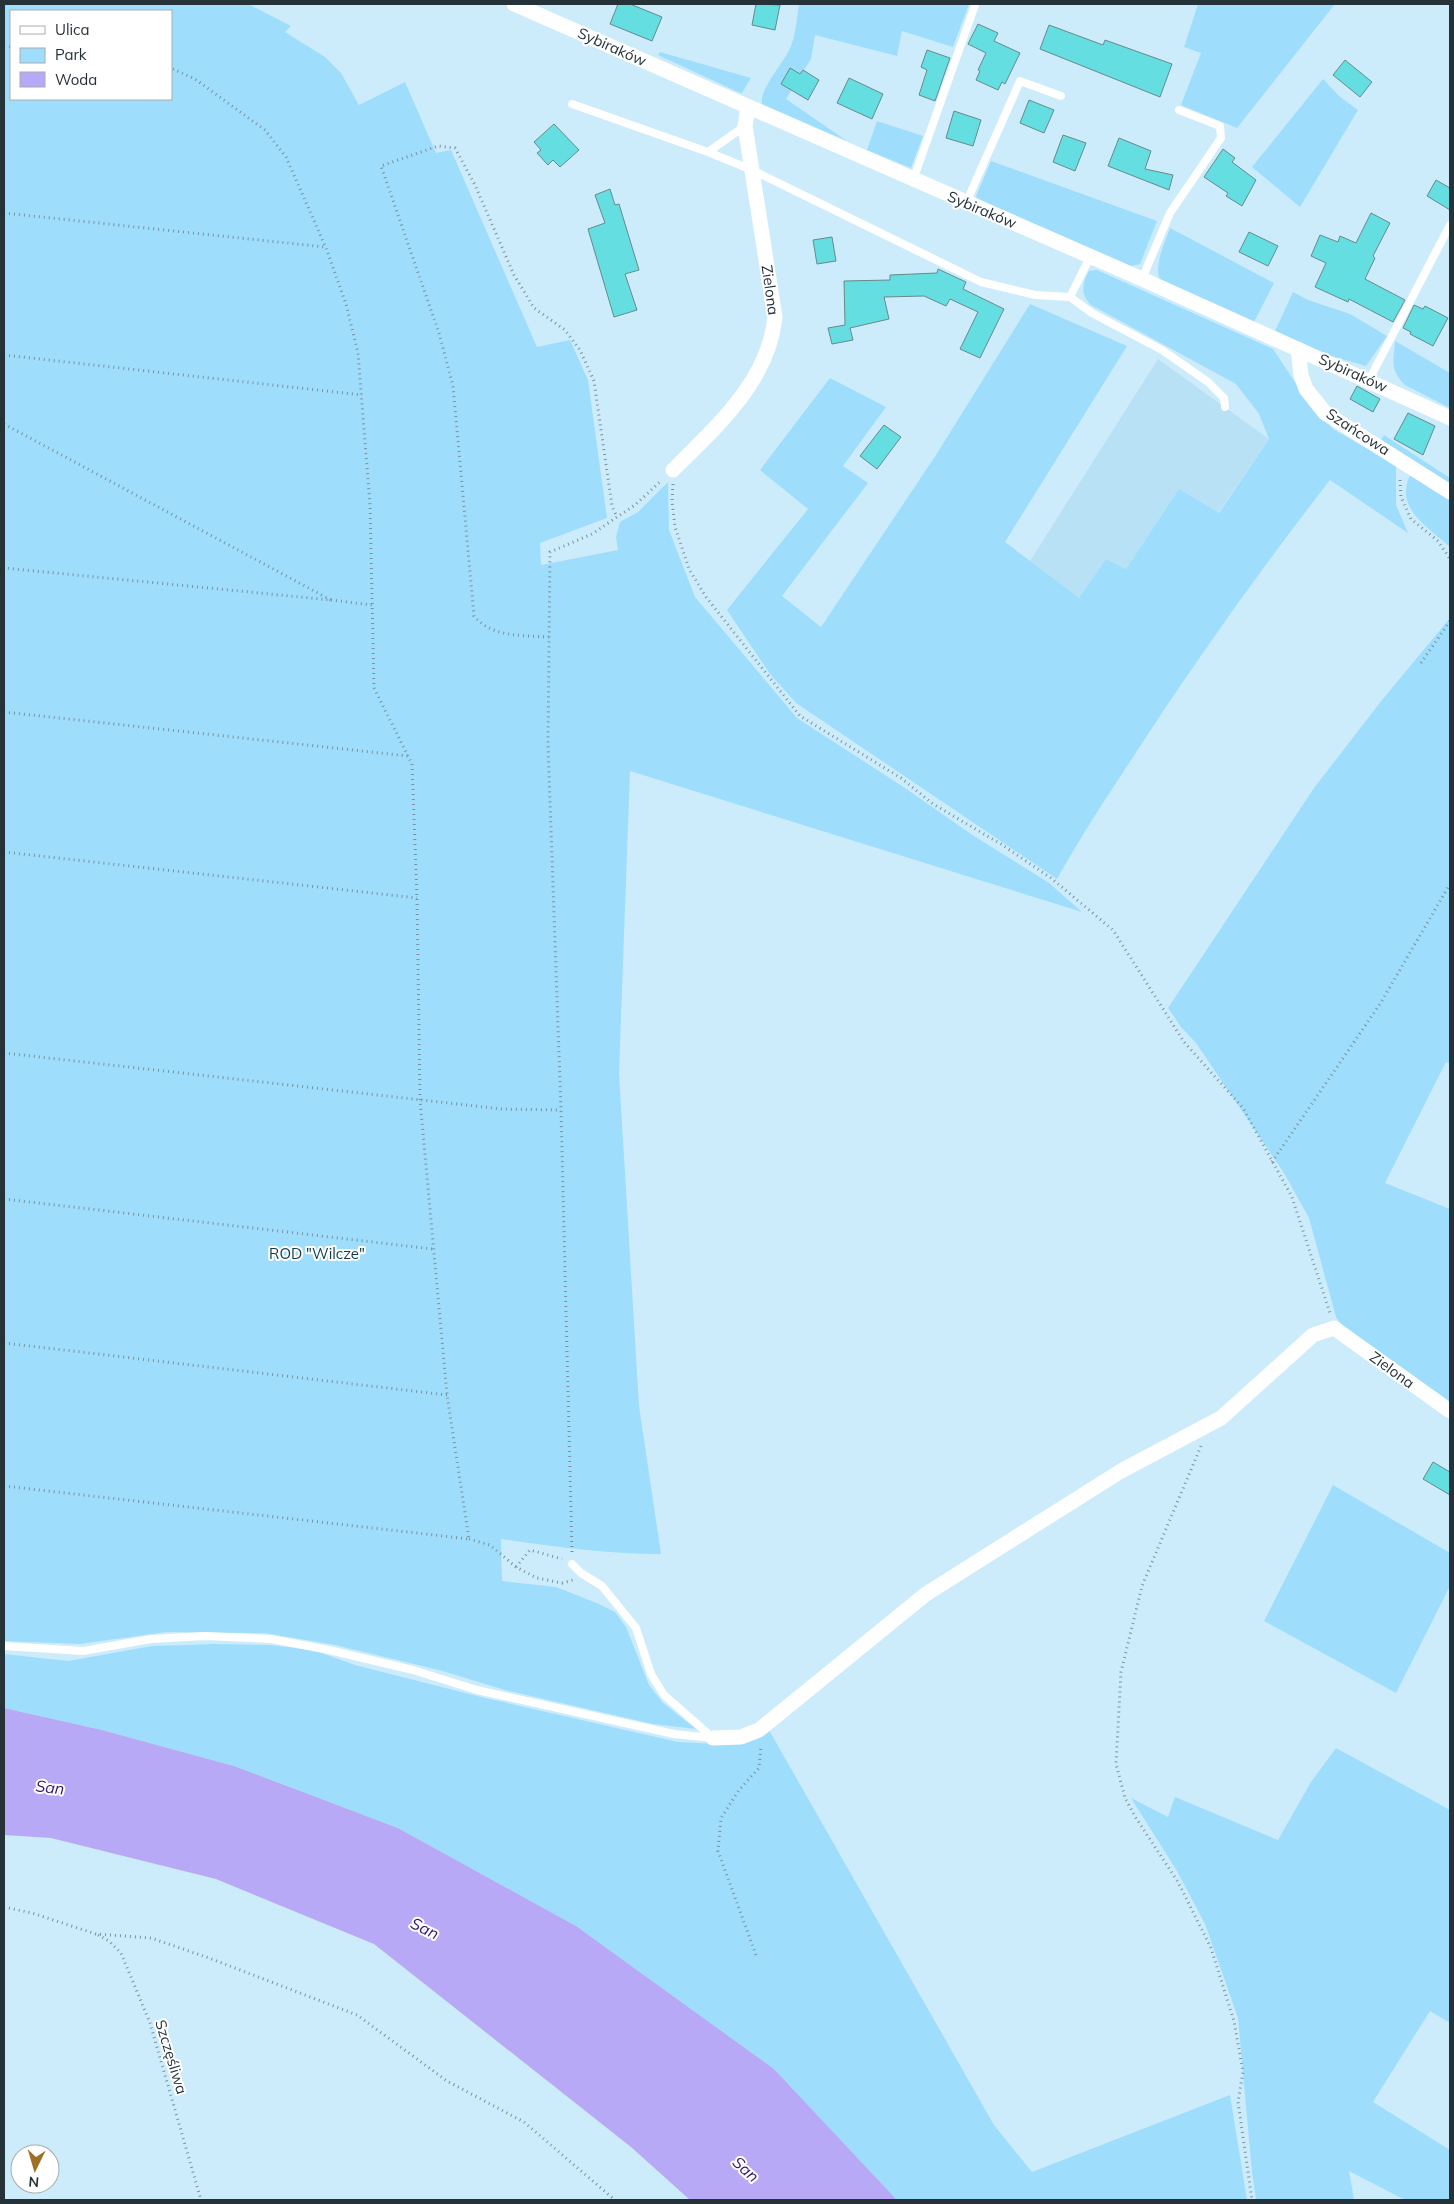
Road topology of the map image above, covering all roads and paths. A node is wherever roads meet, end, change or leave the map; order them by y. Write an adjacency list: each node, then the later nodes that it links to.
1 (514, 4): 6 (street, Sybiraków)
2 (975, 5): 11 (lane)
3 (172, 68): 15 (path)
4 (1062, 96): 12 (lane)
5 (572, 104): 9 (lane)
6 (748, 107): 8 (street, Zielona); 11 (street, Sybiraków)
7 (1179, 110): 17 (lane)
8 (745, 126): 9 (lane); 10 (street, Zielona)
9 (708, 152): 10 (lane)
10 (752, 170): 18 (lane); 27 (street, Zielona)
11 (913, 180): 12 (street, Sybiraków)
12 (966, 203): 16 (street, Sybiraków)
13 (4, 213): 15 (path)
14 (1450, 225): 21 (lane)
15 (326, 248): 22 (path)
16 (1090, 257): 17 (street, Sybiraków); 18 (lane)
17 (1142, 279): 19 (street, Sybiraków)
18 (1070, 297): 23 (lane)
19 (1298, 348): 21 (street, Sybiraków); 26 (street, Szańcowa)
20 (4, 355): 22 (path)
21 (1369, 380): 24 (street, Sybiraków)
22 (362, 395): 33 (path)
23 (1225, 407)
24 (1450, 418)
25 (4, 424): 32 (path)
26 (1408, 464): 28 (street, Szańcowa); 30 (path)
27 (673, 470): 29 (path); 45 (path)
28 (1450, 492)
29 (617, 517): 35 (path); 35 (path)
30 (1450, 559)
31 (4, 568): 32 (path)
32 (331, 600): 33 (path)
33 (372, 605): 38 (path)
34 (1450, 621): 36 (path)
35 (549, 637): 44 (path)
36 (1421, 663)
37 (4, 712): 38 (path)
38 (408, 756): 41 (path)
39 (4, 852): 41 (path)
40 (1450, 884): 45 (path)
41 (417, 898): 43 (path)
42 (4, 1053): 43 (path)
43 (420, 1100): 44 (path); 47 (path)
44 (561, 1110): 55 (path)
45 (1272, 1162): 48 (path)
46 (4, 1199): 47 (path)
47 (433, 1249): 50 (path)
48 (1334, 1328): 51 (street, Zielona); 52 (street)
49 (4, 1343): 50 (path)
50 (447, 1395): 54 (path)
51 (1450, 1411)
52 (1210, 1425): 59 (street); 66 (path)
53 (4, 1486): 54 (path)
54 (469, 1539): 56 (path)
55 (572, 1564): 56 (path); 57 (lane)
56 (516, 1567): 57 (path)
57 (581, 1573): 60 (lane)
58 (4, 1646): 60 (lane)
59 (759, 1730): 60 (street); 63 (path)
60 (713, 1738)
61 (4, 1907): 62 (path)
62 (96, 1934): 64 (path, Szczęśliwa); 65 (path)
63 (756, 1955)
64 (201, 2200)
65 (615, 2200)
66 (1252, 2200)

